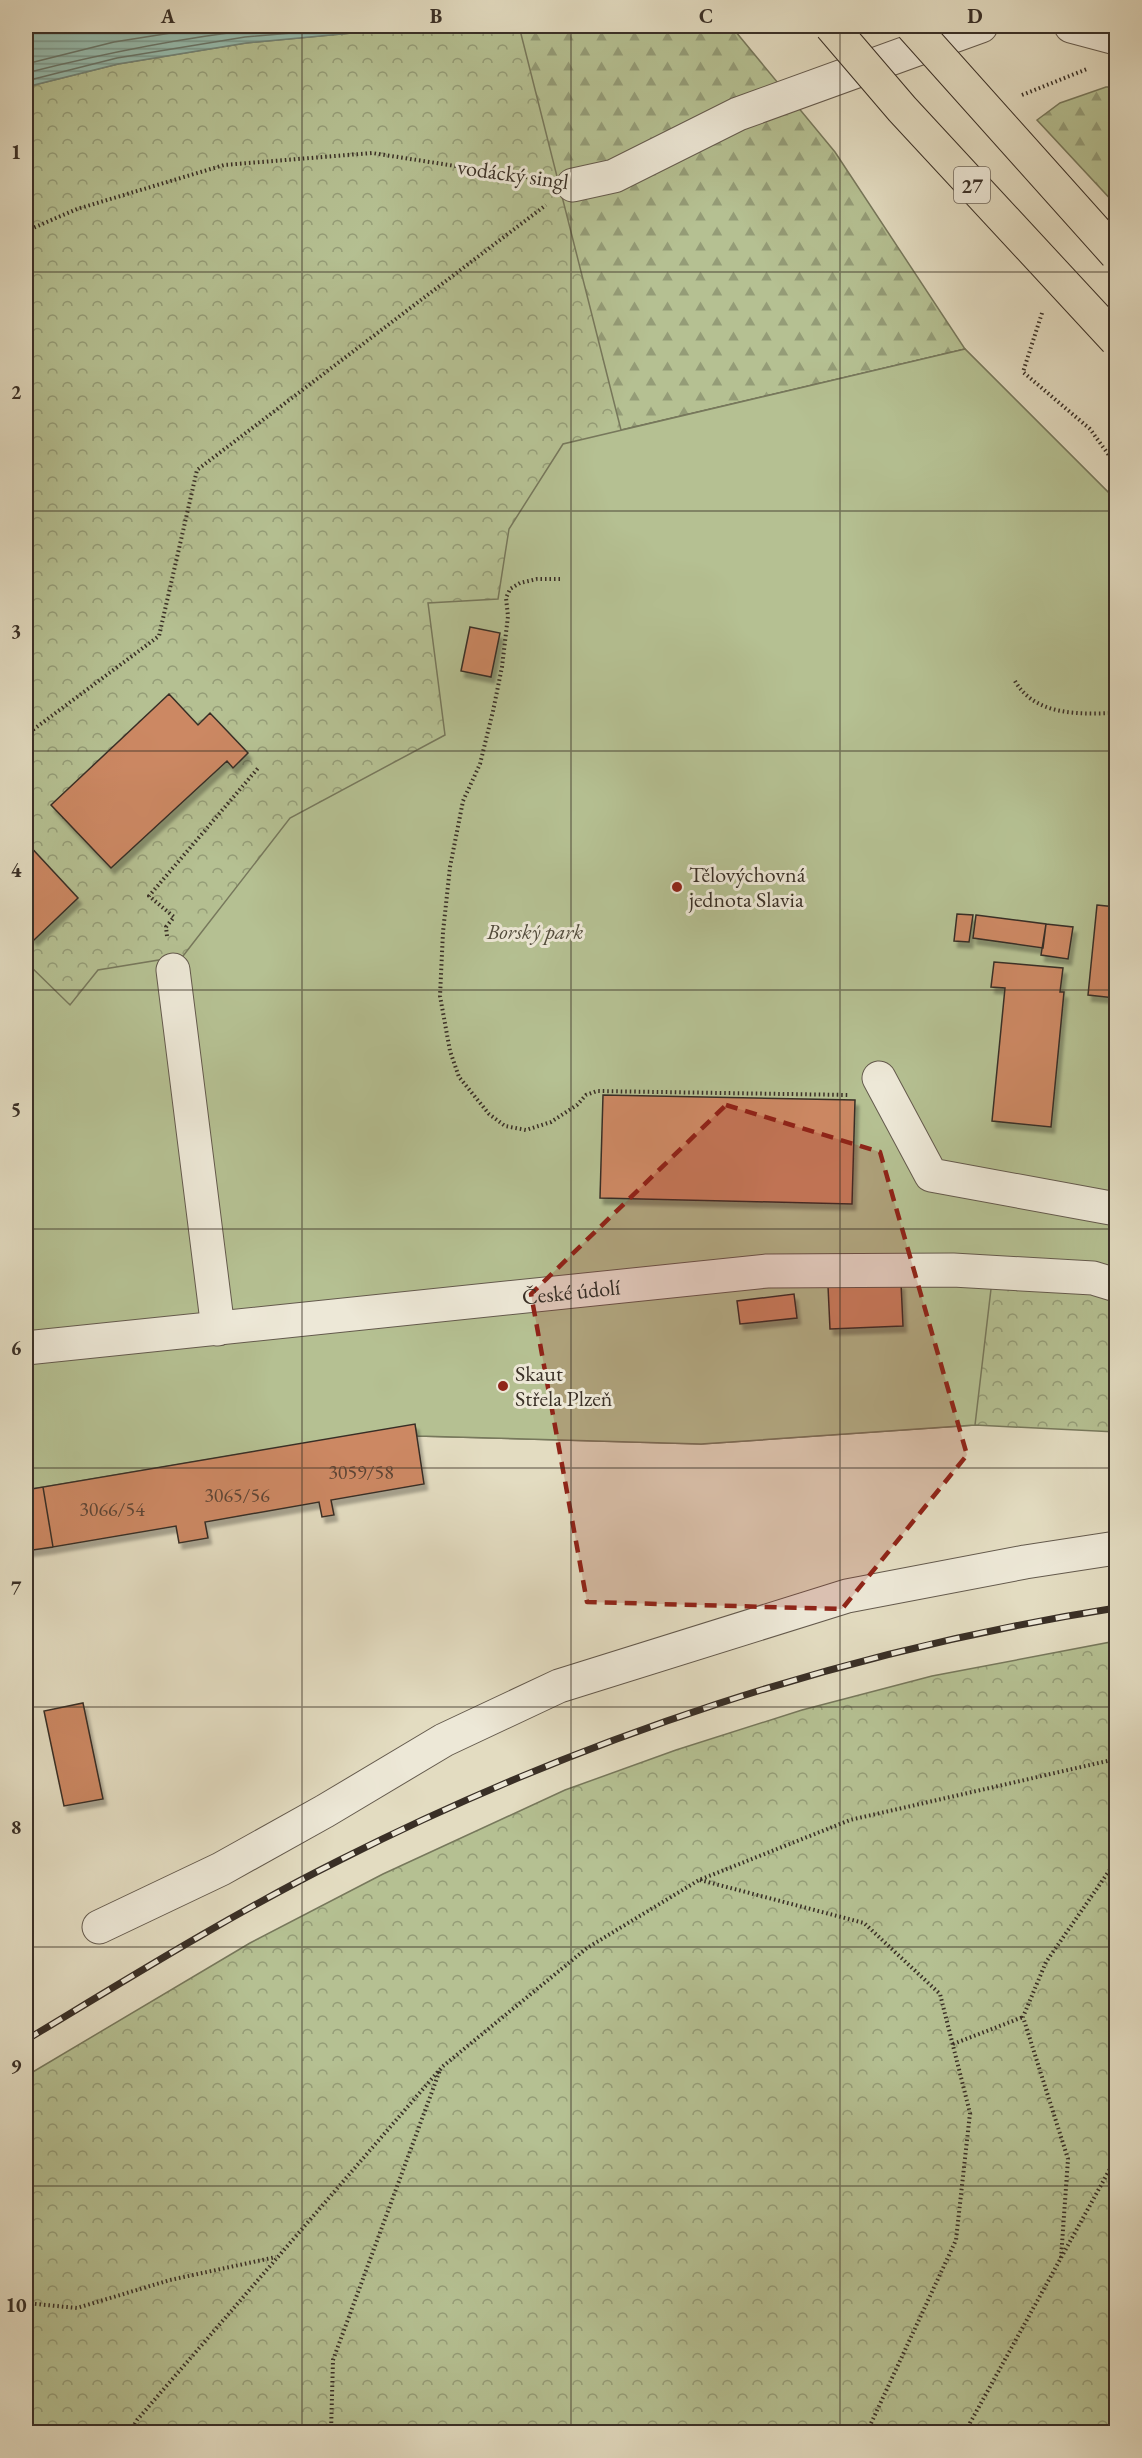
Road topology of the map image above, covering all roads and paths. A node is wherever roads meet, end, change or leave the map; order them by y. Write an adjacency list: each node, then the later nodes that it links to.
1 (831, 26): 9 (highway, 27, bridge)
2 (912, 26): 8 (highway, bridge)
3 (981, 26): 6 (street, vodácký singl)
4 (1071, 26): 5 (street)
5 (1116, 38)
6 (573, 185): 7 (path, vodácký singl); 13 (path)
7 (26, 231)
8 (1116, 254)
9 (1116, 340)
10 (560, 579): 16 (path)
11 (1016, 681): 12 (path)
12 (1116, 713)
13 (26, 735)
14 (259, 766): 15 (path)
15 (173, 970): 19 (street)
16 (868, 1087): 17 (street)
17 (1116, 1209)
18 (1116, 1285): 19 (street, České údolí)
19 (218, 1329): 20 (street, České údolí)
20 (26, 1348)
21 (1116, 1548): 25 (street)
22 (1116, 1759): 24 (path)
23 (1116, 1861): 26 (path)
24 (699, 1880): 27 (path); 28 (path)
25 (99, 1927)
26 (1023, 2017): 27 (path); 31 (path)
27 (953, 2044): 35 (path)
28 (442, 2067): 30 (path); 34 (path)
29 (1116, 2158): 31 (path)
30 (277, 2257): 32 (path); 33 (path)
31 (1061, 2258): 36 (path)
32 (26, 2303)
33 (130, 2433)
34 (331, 2433)
35 (867, 2433)
36 (968, 2433)

